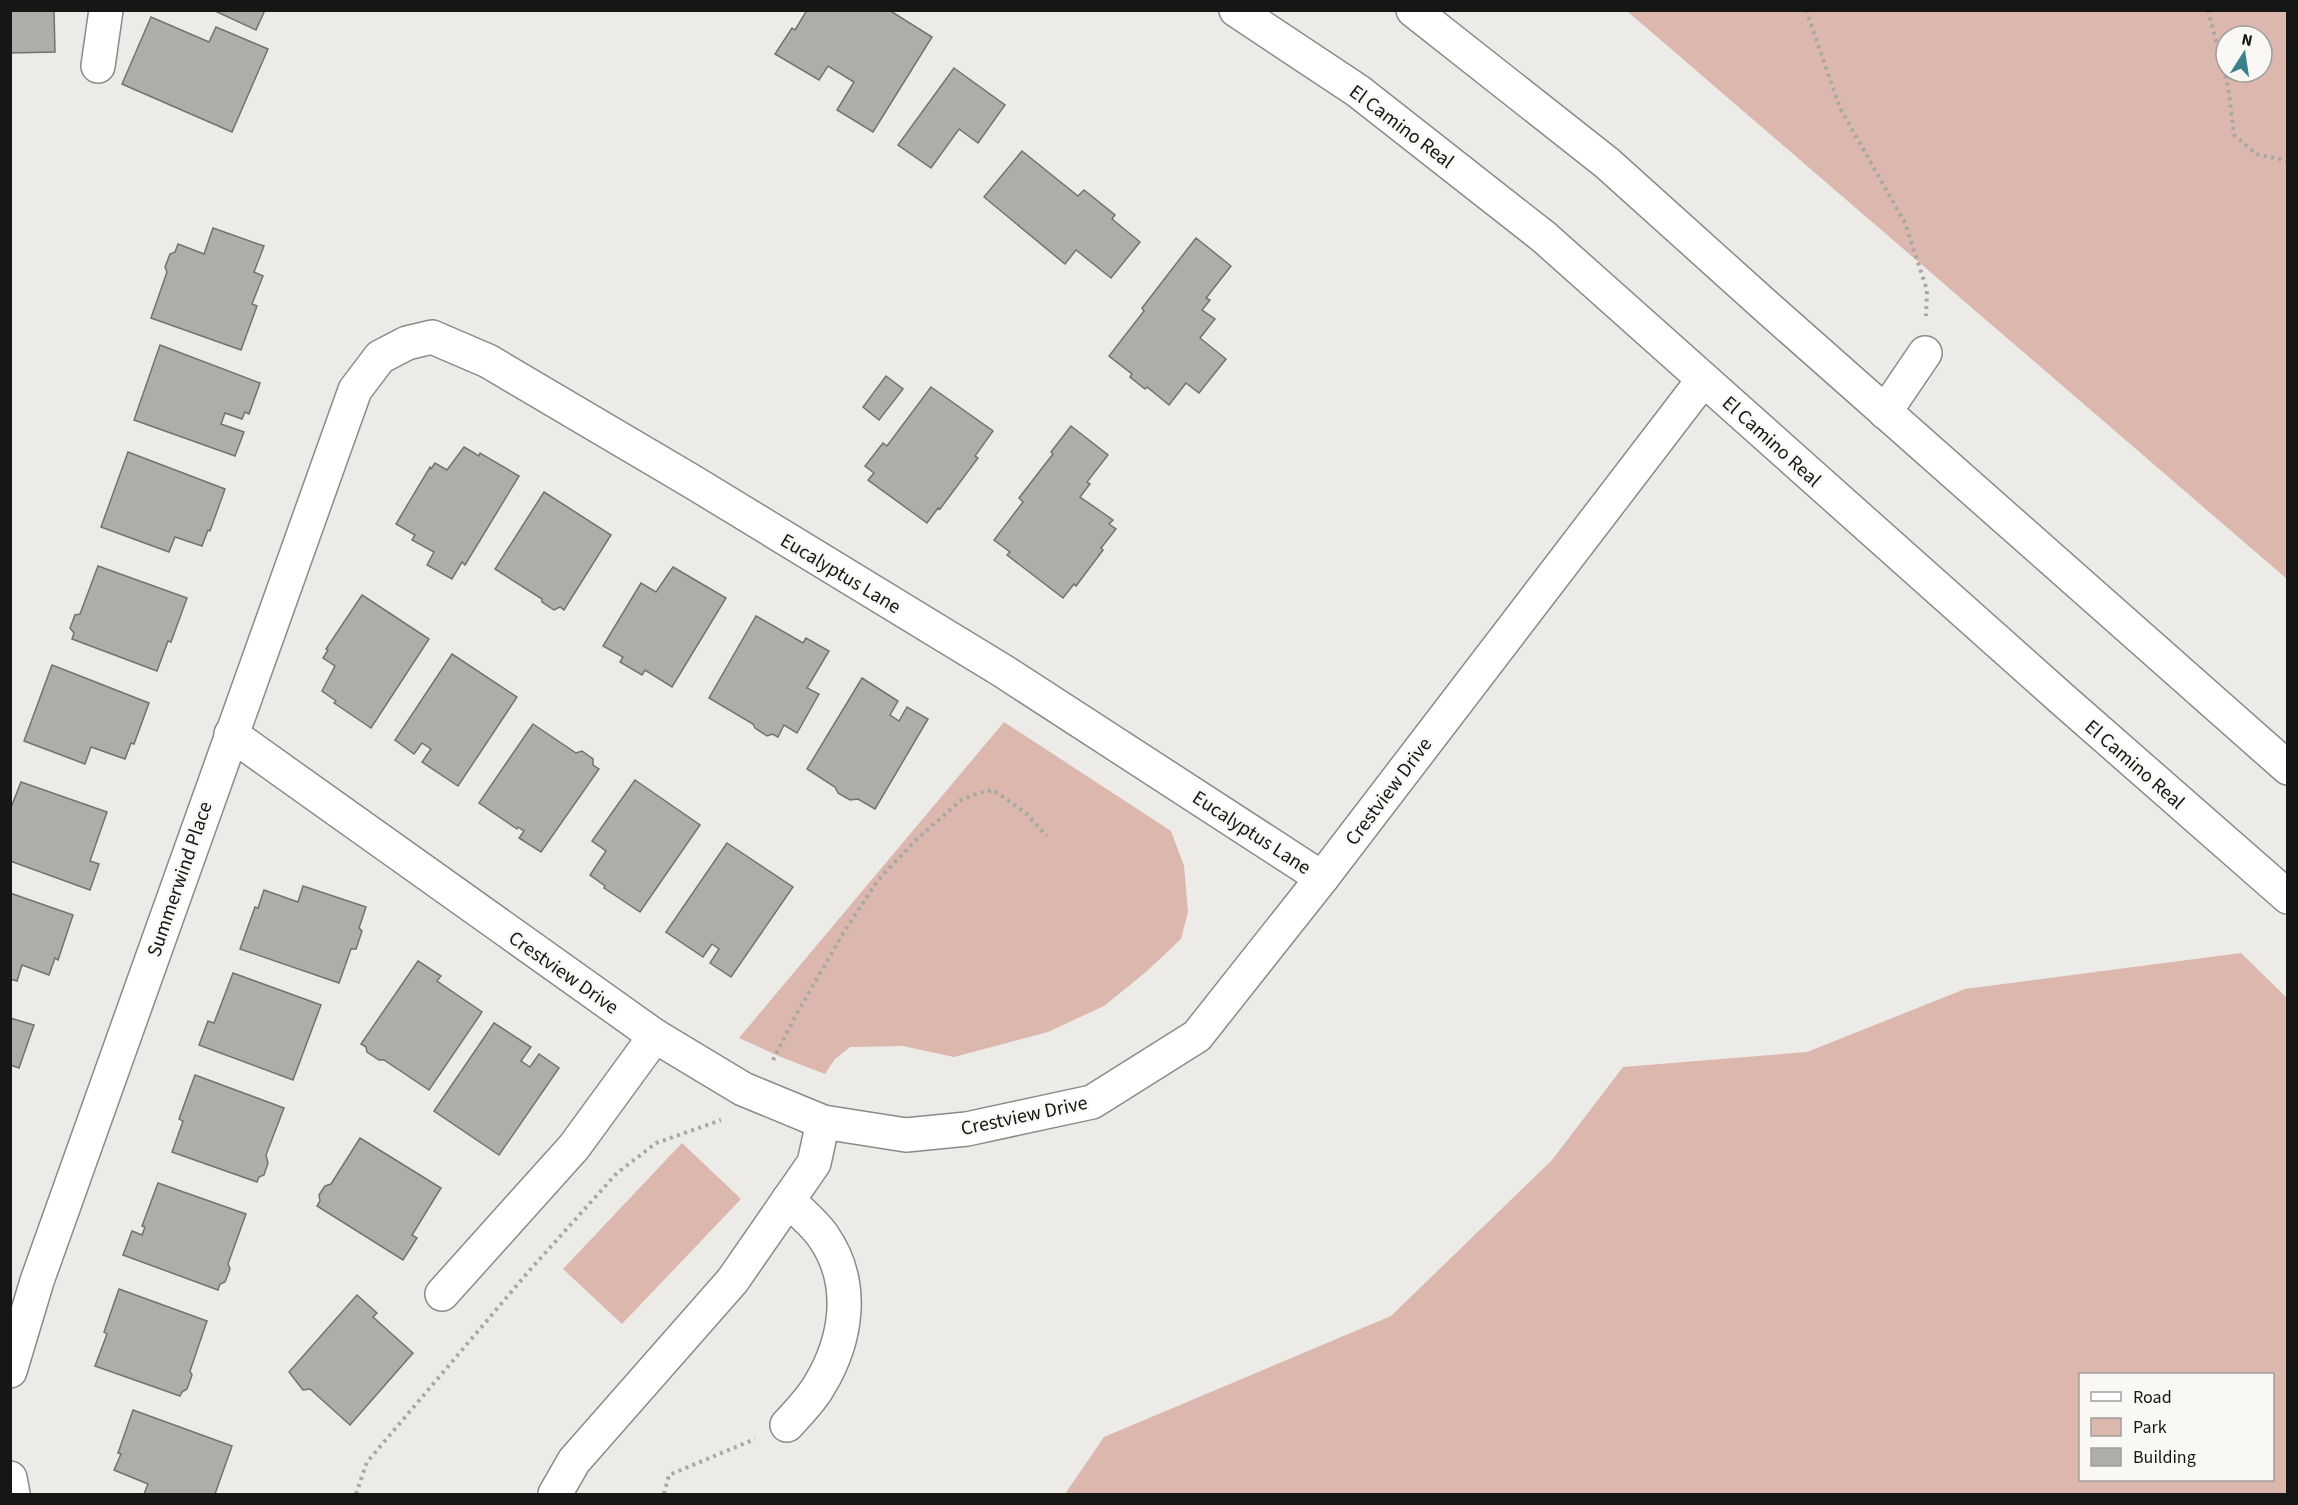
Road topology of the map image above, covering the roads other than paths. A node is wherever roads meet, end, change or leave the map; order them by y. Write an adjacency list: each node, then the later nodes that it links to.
1 (106, 10): 4 (street)
2 (1236, 10): 6 (street, El Camino Real)
3 (1413, 10): 8 (street)
4 (98, 66)
5 (1925, 353): 8 (street)
6 (1703, 380): 11 (street, Crestview Drive); 12 (street, El Camino Real)
7 (355, 390): 9 (street, Summerwind Place); 11 (street, Eucalyptus Lane)
8 (1885, 412): 10 (street)
9 (231, 735): 13 (street, Crestview Drive); 17 (street, Summerwind Place)
10 (2288, 768)
11 (1322, 878): 14 (street, Crestview Drive)
12 (2288, 897)
13 (654, 1036): 14 (street, Crestview Drive); 16 (street)
14 (823, 1122): 15 (street)
15 (788, 1200): 18 (street); 21 (street)
16 (442, 1294)
17 (10, 1371)
18 (787, 1425)
19 (10, 1478): 20 (street)
20 (14, 1494)
21 (555, 1494)

